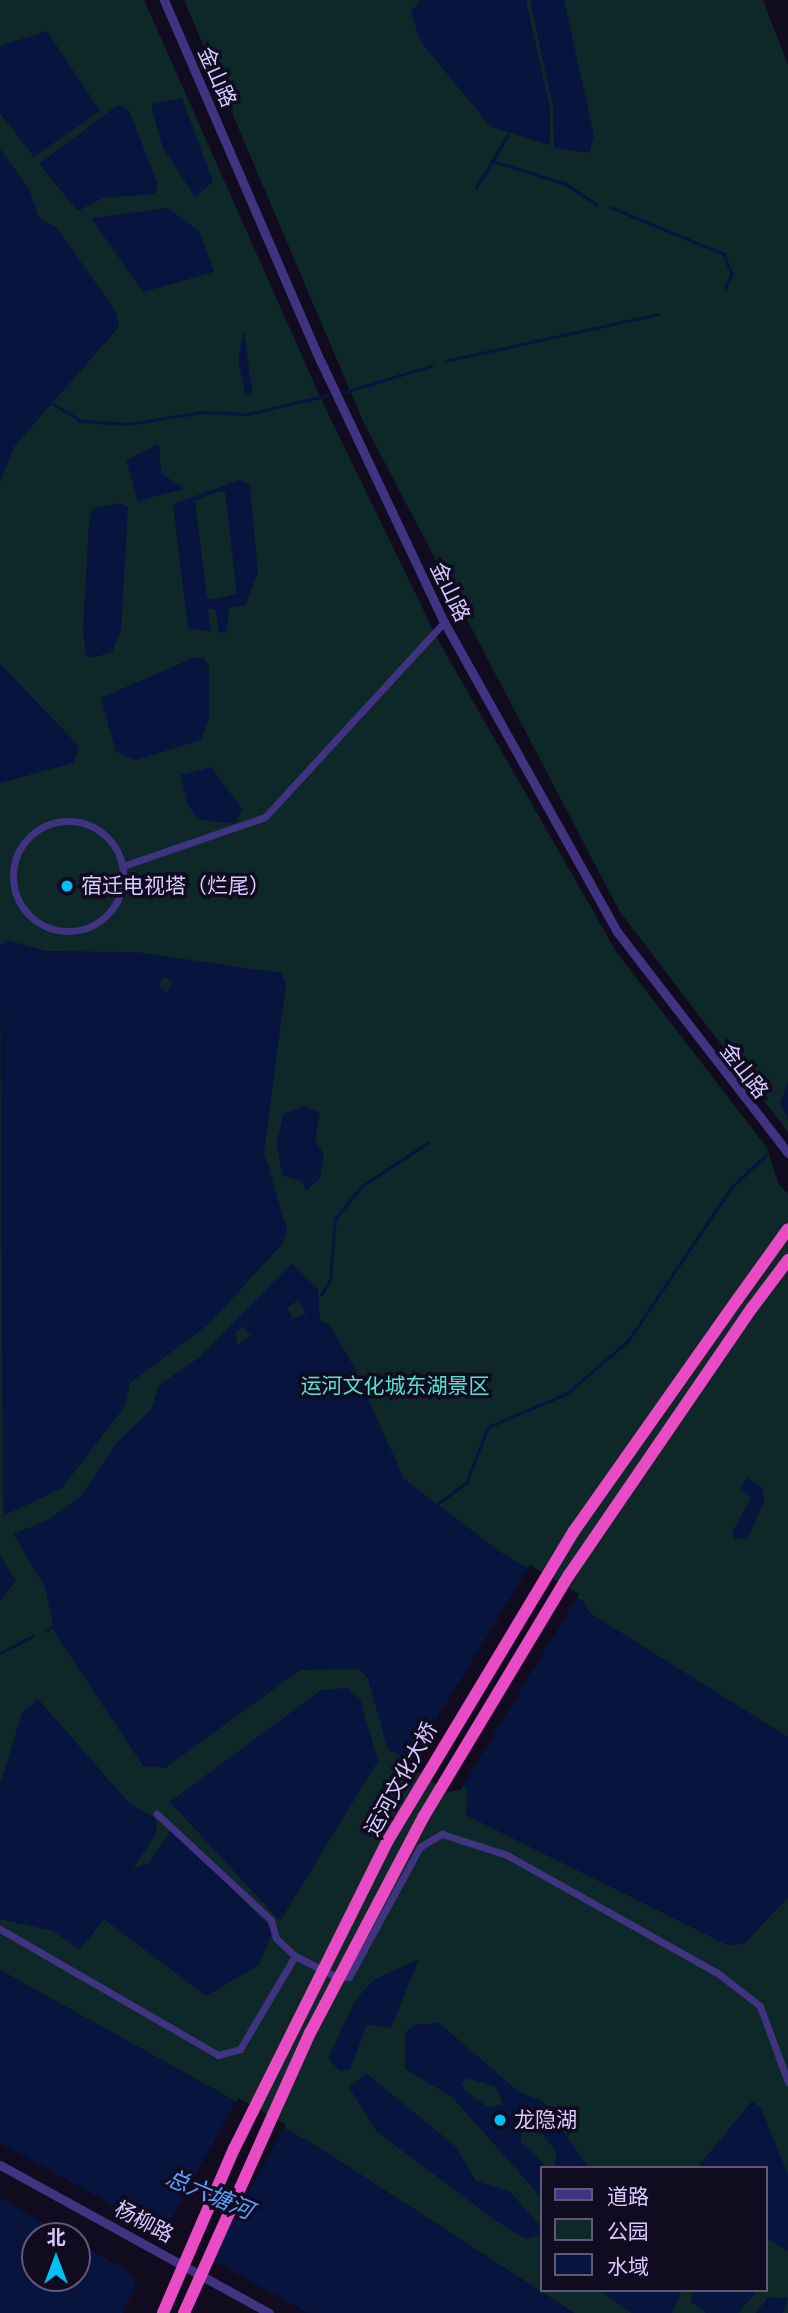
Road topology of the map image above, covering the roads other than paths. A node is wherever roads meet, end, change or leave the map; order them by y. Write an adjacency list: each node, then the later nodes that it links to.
1 (164, 0): 2 (street, 金山路)
2 (444, 622): 3 (street); 4 (street, 金山路)
3 (123, 866): 3 (street)
4 (788, 1153)
5 (788, 1223): 7 (highway)
6 (788, 1229): 7 (highway)
7 (774, 1248): 14 (highway, 运河文化大桥, bridge)
8 (788, 1261): 15 (highway, 运河文化大桥, bridge)
9 (157, 1814): 11 (street)
10 (0, 1929): 11 (street)
11 (295, 1956): 12 (street)
12 (788, 2082)
13 (0, 2165): 16 (street, 杨柳路)
14 (163, 2313)
15 (184, 2313)
16 (269, 2313)

